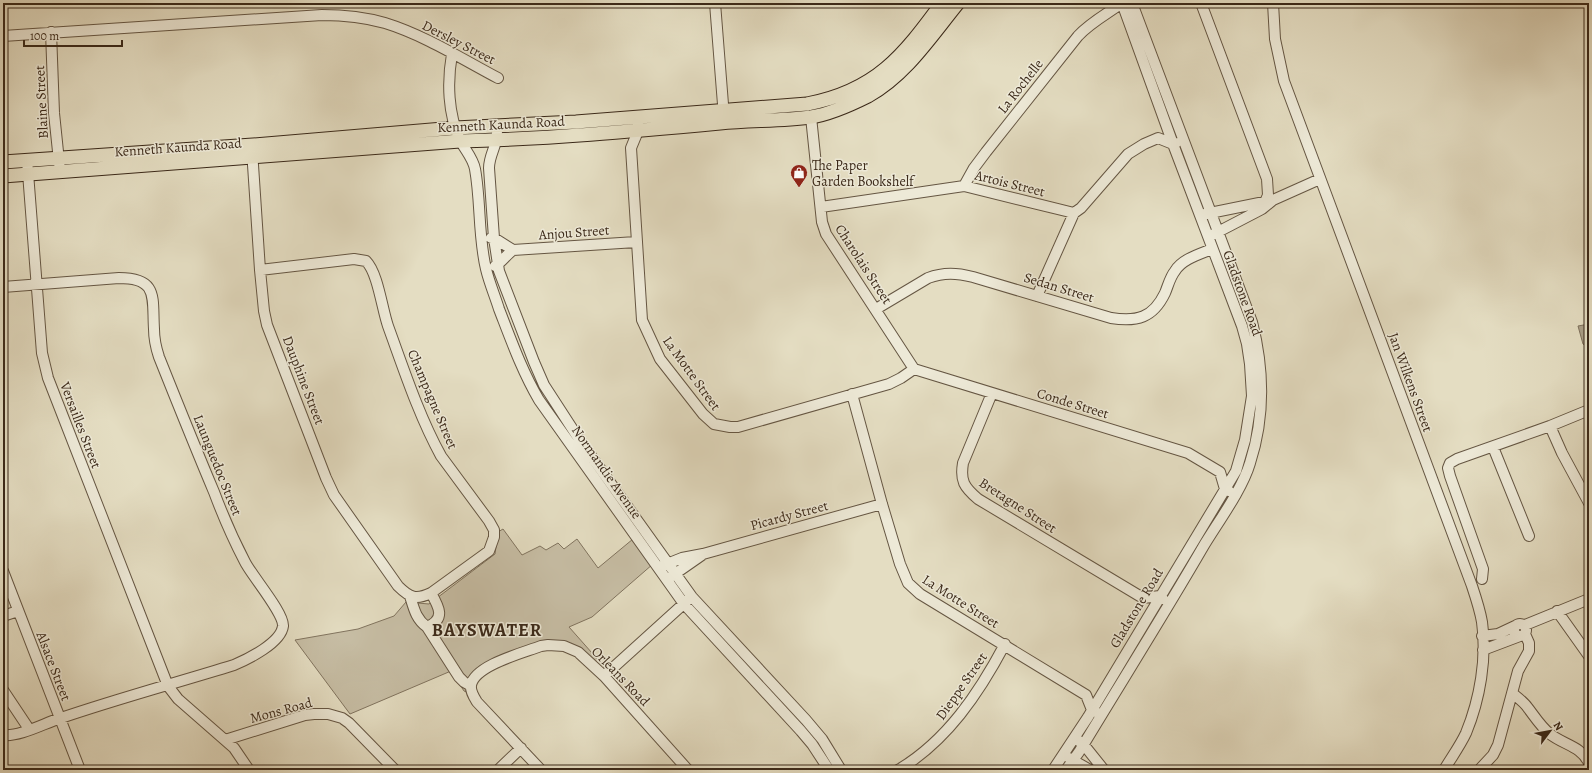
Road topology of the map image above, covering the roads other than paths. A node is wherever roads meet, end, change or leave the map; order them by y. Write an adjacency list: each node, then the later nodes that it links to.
1 (715, 3): 15 (street)
2 (958, 3): 7 (main road, Kenneth Kaunda Road)
3 (1122, 3): 8 (street, La Rochelle); 9 (street, Gladstone Road)
4 (1132, 3): 9 (street, Gladstone Road)
5 (1201, 3): 40 (street)
6 (1273, 3): 38 (street, Jan Wilkens Street)
7 (941, 11): 15 (main road, Kenneth Kaunda Road); 16 (main road, Kenneth Kaunda Road)
8 (1108, 14): 9 (street); 39 (street, La Rochelle)
9 (1135, 24): 18 (street, Gladstone Road); 20 (street, Gladstone Road)
10 (51, 32): 11 (street, Dersley Street); 12 (street, Dersley Street); 35 (street, Blaine Street)
11 (3, 36)
12 (452, 54): 13 (street, Dersley Street); 22 (street, Normandie Avenue)
13 (498, 78)
14 (637, 116): 15 (main road, Kenneth Kaunda Road); 17 (main road, Kenneth Kaunda Road); 23 (street, La Motte Street)
15 (724, 116): 16 (main road, Kenneth Kaunda Road); 23 (main road, Kenneth Kaunda Road)
16 (811, 116): 41 (street, Charolais Street)
17 (620, 118): 19 (main road, Kenneth Kaunda Road); 24 (street, La Motte Street)
18 (1176, 120): 20 (street); 28 (street, Gladstone Road)
19 (576, 122): 21 (main road, Kenneth Kaunda Road); 25 (main road)
20 (1166, 124): 26 (street); 30 (street, Gladstone Road)
21 (497, 127): 22 (main road, Kenneth Kaunda Road); 27 (street)
22 (455, 128): 29 (street, Normandie Avenue); 32 (main road, Kenneth Kaunda Road)
23 (638, 131): 24 (main road, Kenneth Kaunda Road); 31 (street, La Motte Street)
24 (622, 132): 25 (main road, Kenneth Kaunda Road); 31 (street, La Motte Street)
25 (577, 135): 27 (main road, Kenneth Kaunda Road)
26 (1158, 138): 30 (street); 43 (street)
27 (497, 140): 29 (main road, Kenneth Kaunda Road); 48 (street, Normandie Avenue)
28 (1183, 140): 30 (street); 42 (street, Gladstone Road)
29 (460, 141): 32 (main road, Kenneth Kaunda Road); 47 (street, Normandie Avenue)
30 (1173, 144): 44 (street, Gladstone Road)
31 (631, 148): 49 (street, La Motte Street)
32 (252, 151): 35 (main road, Kenneth Kaunda Road); 56 (street, Dauphine Street)
33 (27, 160): 34 (main road, Kenneth Kaunda Road); 35 (main road, Kenneth Kaunda Road); 36 (street, Versailles Street)
34 (3, 162)
35 (59, 164): 36 (main road, Kenneth Kaunda Road)
36 (28, 174): 37 (main road, Kenneth Kaunda Road); 57 (street, Versailles Street)
37 (3, 176)
38 (1320, 179): 40 (street); 96 (street, Jan Wilkens Street)
39 (964, 186): 41 (street, Artois Street); 43 (street, Artois Street)
40 (1267, 204): 42 (street); 45 (street)
41 (821, 207): 60 (street, Charolais Street)
42 (1211, 211): 44 (street); 45 (street, Gladstone Road)
43 (1074, 213): 59 (street)
44 (1200, 215): 46 (street, Gladstone Road)
45 (1219, 232): 46 (street); 52 (street, Gladstone Road)
46 (1208, 236): 50 (street, Gladstone Road)
47 (481, 237): 48 (street); 55 (street, Normandie Avenue)
48 (494, 238): 51 (street); 54 (street, Normandie Avenue)
49 (636, 242): 51 (street, Anjou Street); 65 (street, La Motte Street)
50 (1212, 249): 53 (street, Gladstone Road); 59 (street, Sedan Street)
51 (513, 250): 54 (street)
52 (1228, 256): 53 (street); 71 (street, Gladstone Road)
53 (1216, 261): 69 (street, Gladstone Road)
54 (498, 265): 55 (street); 61 (street, Normandie Avenue)
55 (486, 268): 62 (street, Normandie Avenue)
56 (260, 270): 81 (street, Champagne Street); 82 (street, Dauphine Street)
57 (36, 284): 58 (street, Launguedoc Street); 102 (street, Versailles Street); 102 (street, Launguedoc Street)
58 (3, 287)
59 (1037, 296): 60 (street, Sedan Street)
60 (876, 309): 63 (street, Charolais Street)
61 (534, 362): 62 (street); 77 (street, Normandie Avenue)
62 (522, 367): 77 (street, Normandie Avenue)
63 (914, 369): 64 (street, Conde Street); 65 (street, La Motte Street)
64 (992, 393): 70 (street, Conde Street); 85 (street, Bretagne Street)
65 (852, 394): 74 (street, La Motte Street)
66 (1589, 410): 67 (street)
67 (1550, 426): 68 (street); 73 (street)
68 (1493, 447): 75 (street); 80 (street)
69 (1236, 471): 70 (street); 71 (street); 72 (street, Gladstone Road)
70 (1220, 472): 72 (street)
71 (1245, 476): 72 (street, Gladstone Road)
72 (1230, 492): 83 (street, Gladstone Road); 87 (street, Gladstone Road)
73 (1589, 503)
74 (882, 504): 76 (street, Picardy Street); 97 (street, La Motte Street)
75 (1529, 536)
76 (703, 554): 77 (street, Picardy Street); 79 (street, Picardy Street)
77 (663, 566): 79 (street, Normandie Avenue)
78 (3, 571): 89 (street, Alsace Street)
79 (670, 577): 84 (street, Normandie Avenue); 88 (street, Normandie Avenue)
80 (1482, 579)
81 (431, 593): 82 (street, Champagne Street); 94 (street)
82 (410, 596): 94 (street)
83 (1160, 596): 85 (street); 87 (street); 91 (street, Gladstone Road)
84 (692, 597): 88 (street); 127 (street, Normandie Avenue)
85 (1143, 598): 91 (street)
86 (1589, 599): 90 (street)
87 (1170, 603): 93 (street, Gladstone Road)
88 (684, 604): 100 (street); 126 (street, Normandie Avenue)
89 (18, 611): 92 (street); 110 (street, Alsace Street)
90 (1557, 611): 95 (street); 99 (street)
91 (1149, 615): 93 (street); 104 (street, Gladstone Road)
92 (3, 616)
93 (1159, 621): 107 (street, Gladstone Road)
94 (427, 627): 101 (street)
95 (1521, 630): 96 (street); 98 (street); 105 (street)
96 (1482, 636): 98 (street, Jan Wilkens Street)
97 (1004, 644): 106 (street, La Motte Street); 128 (street, Dieppe Street)
98 (1483, 650): 133 (street, Jan Wilkens Street)
99 (1589, 656)
100 (604, 676): 101 (street, Orleans Road); 125 (street, Orleans Road)
101 (472, 683): 116 (street)
102 (168, 686): 110 (street, Launguedoc Street); 114 (street, Versailles Street)
103 (3, 690): 111 (street)
104 (1102, 693): 106 (street); 107 (street); 108 (street, Gladstone Road)
105 (1512, 693): 119 (street); 134 (street)
106 (1086, 695): 108 (street)
107 (1112, 698): 109 (street, Gladstone Road)
108 (1092, 710): 109 (street); 113 (street, Gladstone Road)
109 (1102, 715): 115 (street, Gladstone Road)
110 (59, 718): 111 (street, Launguedoc Street); 120 (street, Alsace Street)
111 (29, 729): 112 (street, Launguedoc Street)
112 (3, 735)
113 (1075, 738): 115 (street); 117 (street, Gladstone Road)
114 (225, 740): 121 (street, Versailles Street); 122 (street, Mons Road)
115 (1084, 745): 118 (street, Gladstone Road); 132 (street)
116 (521, 748): 123 (street); 124 (street)
117 (1064, 755): 118 (street); 129 (street, Gladstone Road)
118 (1073, 761): 130 (street, Gladstone Road); 131 (street)
119 (1589, 763)
120 (80, 770)
121 (249, 770)
122 (395, 770)
123 (498, 770)
124 (541, 770)
125 (688, 770)
126 (829, 770)
127 (841, 770)
128 (898, 770)
129 (1053, 770)
130 (1066, 770)
131 (1090, 770)
132 (1104, 770)
133 (1444, 770)
134 (1479, 770)

